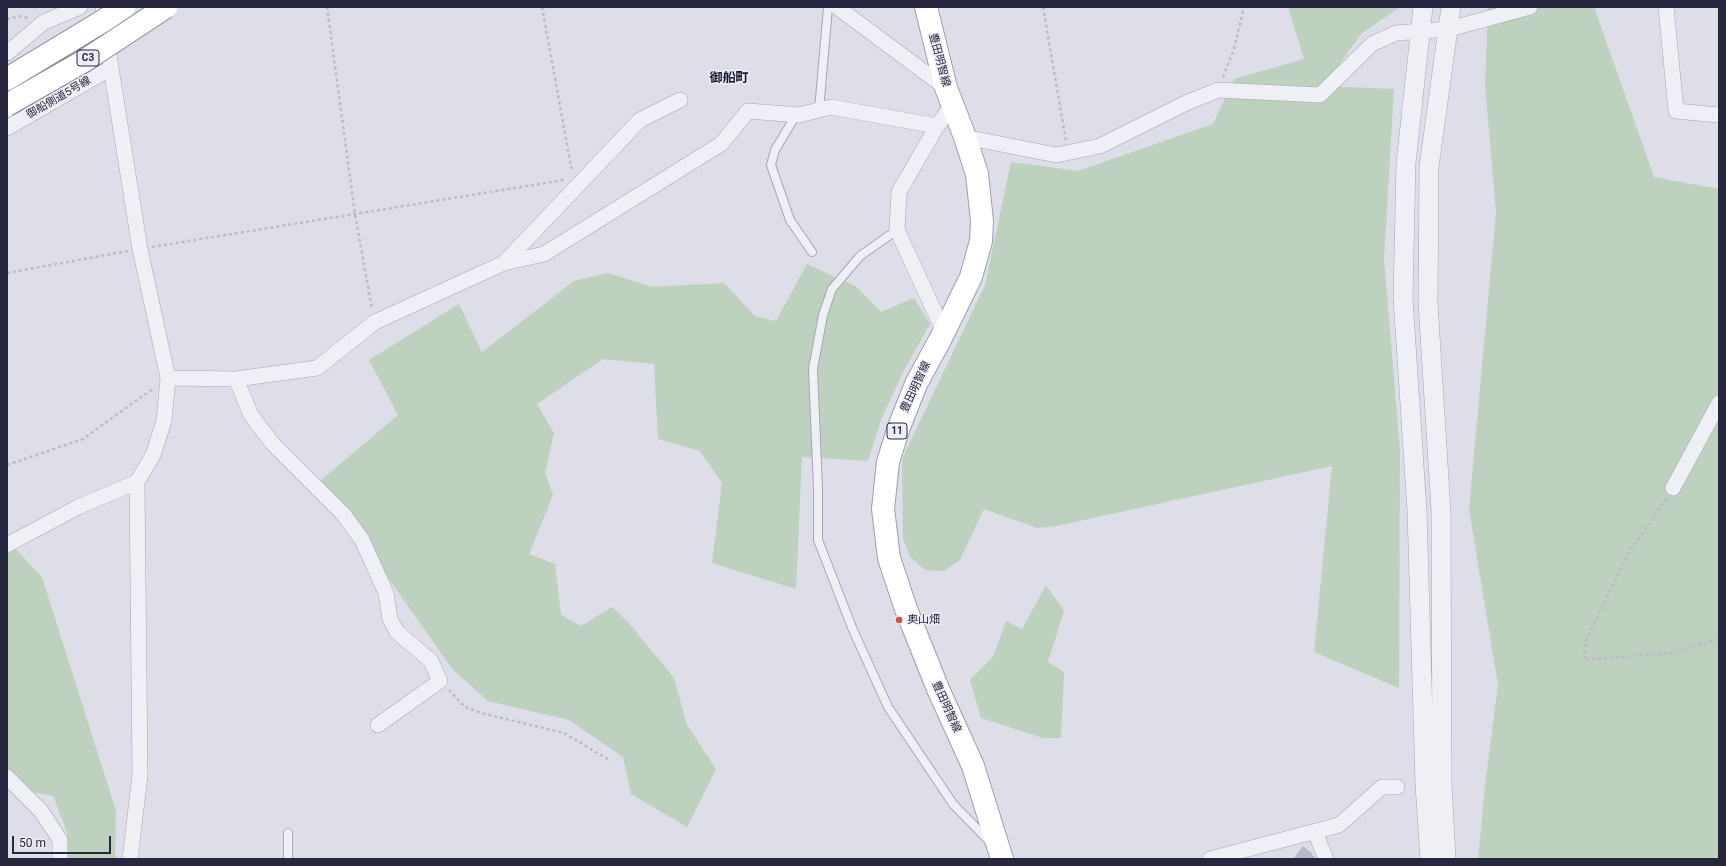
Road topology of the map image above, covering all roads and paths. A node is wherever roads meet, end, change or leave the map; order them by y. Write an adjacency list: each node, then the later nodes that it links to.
1 (80, 7): 18 (street)
2 (103, 7): 19 (street)
3 (124, 7): 20 (main road, C3, bridge)
4 (166, 7): 24 (main road, C3, bridge)
5 (327, 7): 33 (path)
6 (542, 7): 32 (path)
7 (828, 7): 25 (lane)
8 (837, 7): 22 (street)
9 (926, 7): 22 (main road, 豊田明智線 / 11)
10 (1043, 7): 31 (path)
11 (1244, 7): 21 (path)
12 (1423, 7): 17 (street)
13 (1451, 7): 16 (street)
14 (1530, 7): 16 (street)
15 (1666, 7): 27 (street)
16 (1449, 29): 17 (street); 63 (street)
17 (1420, 30): 21 (street); 62 (street)
18 (7, 53)
19 (111, 68): 29 (street, 御船側道5号線); 35 (street)
20 (7, 79)
21 (1218, 90): 31 (street)
22 (949, 96): 28 (street); 30 (main road, 豊田明智線 / 11)
23 (680, 100): 32 (street)
24 (7, 105)
25 (819, 110): 26 (street); 28 (street)
26 (796, 115): 36 (lane); 37 (street)
27 (1719, 115)
28 (937, 126): 34 (street)
29 (7, 128)
30 (965, 136): 31 (street); 40 (main road, 豊田明智線 / 11)
31 (1068, 152)
32 (579, 177): 33 (path); 37 (street)
33 (354, 214): 35 (path); 39 (path)
34 (897, 230): 40 (street); 56 (lane)
35 (140, 249): 38 (path); 41 (street)
36 (812, 252)
37 (504, 263): 39 (street)
38 (7, 273)
39 (374, 322): 42 (street)
40 (944, 332): 56 (main road, 豊田明智線 / 11)
41 (168, 378): 42 (street); 44 (path); 45 (street)
42 (236, 379): 49 (street)
43 (1719, 403): 46 (street)
44 (7, 465)
45 (137, 482): 47 (street); 58 (street)
46 (1673, 488): 48 (path)
47 (7, 546)
48 (1719, 639)
49 (440, 680): 50 (street); 51 (path)
50 (378, 725)
51 (611, 761)
52 (7, 777): 57 (street)
53 (1397, 787): 54 (street)
54 (1315, 832): 60 (street); 61 (street)
55 (288, 833): 59 (lane)
56 (1002, 855)
57 (60, 859)
58 (130, 859)
59 (288, 859)
60 (1210, 859)
61 (1326, 859)
62 (1430, 859)
63 (1446, 859)

